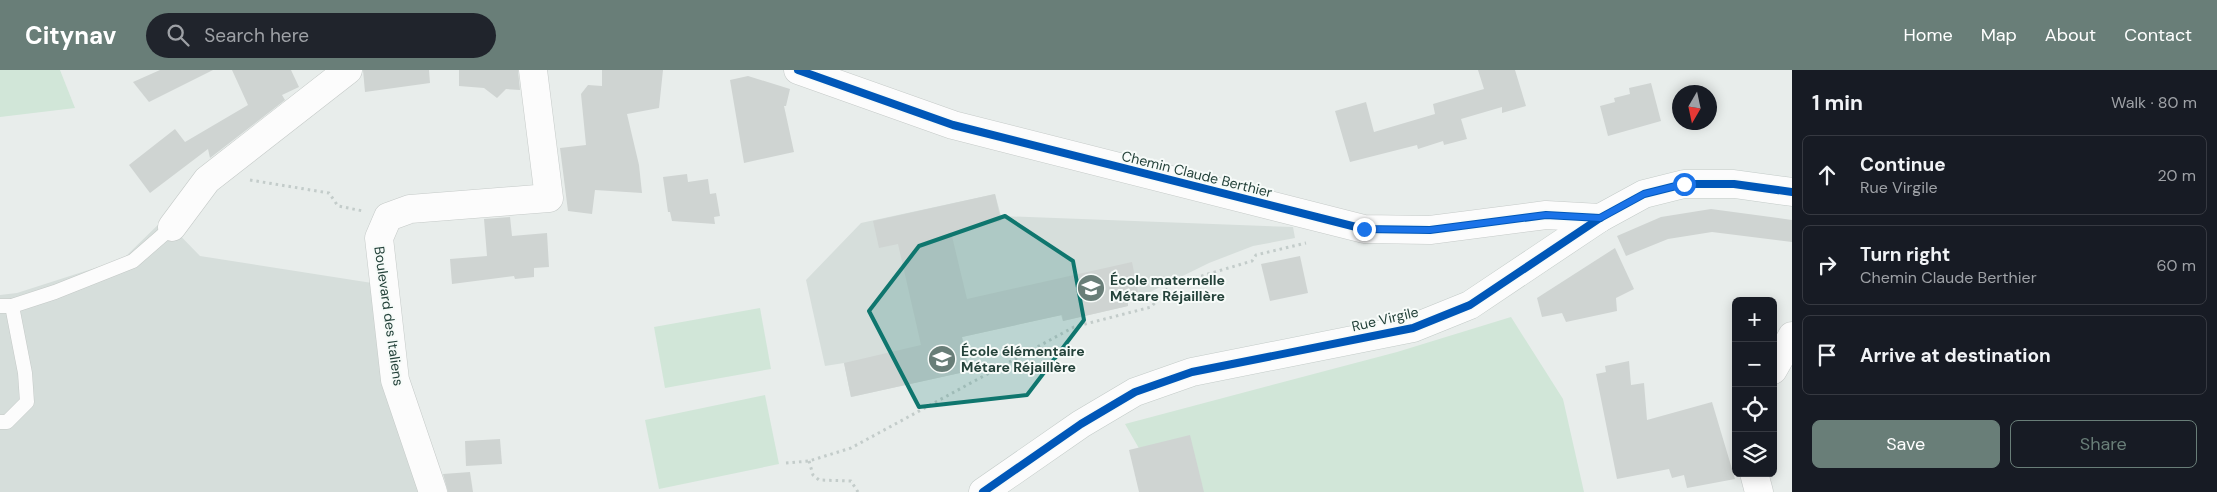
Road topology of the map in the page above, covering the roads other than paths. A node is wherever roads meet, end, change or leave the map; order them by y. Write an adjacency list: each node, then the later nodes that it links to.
1 (348, 70): 6 (street)
2 (533, 70): 12 (street, Boulevard des Italiens)
3 (798, 70): 5 (street, Chemin Claude Berthier)
4 (1792, 192): 5 (street, Rue Virgile)
5 (1600, 218): 13 (street, Rue Virgile)
6 (172, 227): 7 (lane)
7 (6, 306): 10 (lane)
8 (1792, 336): 9 (street)
9 (1777, 363)
10 (0, 422)
11 (1755, 477): 14 (street)
12 (434, 492)
13 (983, 492)
14 (1759, 492)

